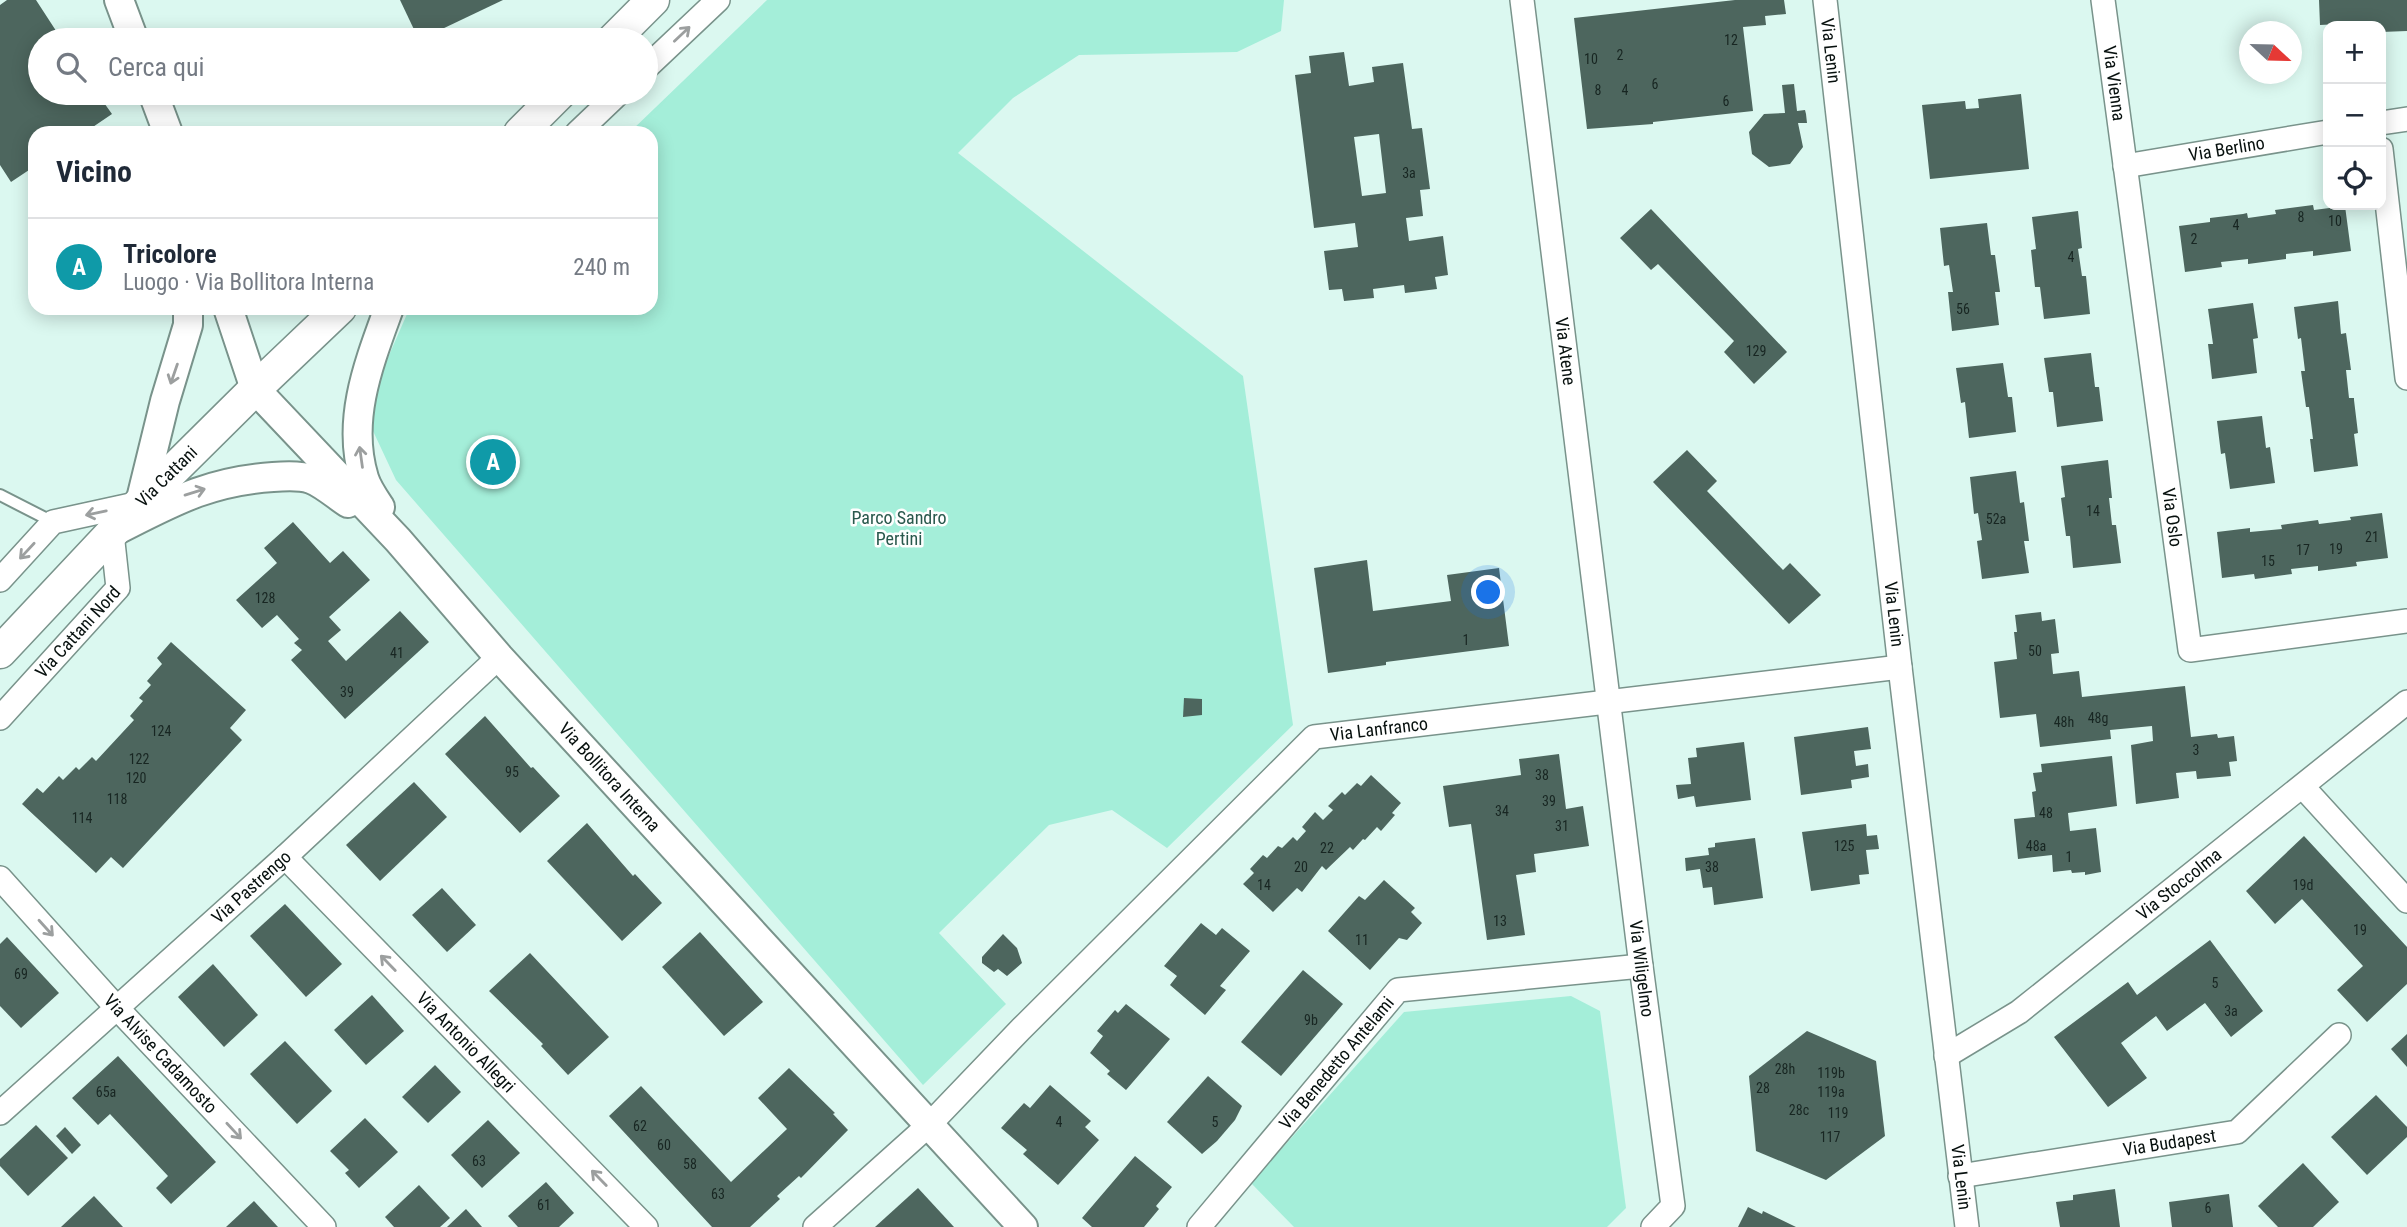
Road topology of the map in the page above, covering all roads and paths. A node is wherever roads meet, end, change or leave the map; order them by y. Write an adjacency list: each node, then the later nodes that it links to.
1 (119, 0): 7 (street)
2 (653, 0): 8 (main road)
3 (718, 0): 9 (street, one-way to 3)
4 (1522, 0): 38 (street, Via Atene)
5 (1825, 0): 36 (street, Via Lenin)
6 (2103, 0): 19 (street, Via Vienna)
7 (130, 28)
8 (625, 28)
9 (658, 57)
10 (158, 105): 15 (street)
11 (548, 105): 16 (main road)
12 (607, 105): 17 (street)
13 (2407, 119): 14 (street)
14 (2386, 122)
15 (165, 126)
16 (527, 126)
17 (585, 126)
18 (2323, 133): 19 (street, Via Berlino)
19 (2125, 166): 33 (street, Via Oslo)
20 (2386, 193): 25 (street)
21 (187, 315): 28 (street, one-way to 28)
22 (230, 315): 26 (street, Via Bollitora Interna)
23 (334, 315): 26 (main road, Via Cattani)
24 (387, 315): 31 (street, one-way to 24)
25 (2407, 378)
26 (255, 389): 28 (main road, Via Cattani); 31 (street, Via Bollitora Interna)
27 (0, 495): 29 (lane)
28 (139, 503): 29 (street, one-way to 29); 30 (main road, Via Cattani)
29 (53, 522): 32 (street, one-way to 32)
30 (112, 533): 31 (street, one-way to 31); 34 (main road, Via Cattani); 39 (street, Via Cattani Nord)
31 (398, 540): 35 (street, Via Bollitora Interna)
32 (0, 580)
33 (2407, 621)
34 (0, 652)
35 (499, 657): 41 (street, Via Pastrengo); 49 (street, Via Bollitora Interna)
36 (1900, 667): 38 (street, Via Lanfranco); 47 (street, Via Lenin)
37 (2407, 702): 40 (street, Via Stoccolma)
38 (1608, 703): 44 (street, Via Wiligelmo); 49 (street, Via Lanfranco)
39 (0, 718)
40 (2303, 788): 43 (street); 47 (street, Via Stoccolma)
41 (285, 857): 45 (street, Via Pastrengo); 52 (street, Via Antonio Allegri, one-way to 41)
42 (0, 878): 45 (street, Via Alvise Cadamosto, one-way to 45)
43 (2407, 901)
44 (1641, 966): 55 (street, Via Benedetto Antelami); 56 (street, Via Wiligelmo)
45 (117, 1007): 48 (street, Via Pastrengo); 51 (street, Via Alvise Cadamosto, one-way to 51)
46 (2339, 1035): 50 (street, Via Budapest)
47 (1946, 1056): 50 (street, Via Lenin)
48 (0, 1113)
49 (930, 1124): 53 (street, Via Lanfranco); 54 (street, Via Bollitora Interna)
50 (1961, 1176): 57 (street, Via Lenin)
51 (324, 1227)
52 (646, 1227)
53 (815, 1227)
54 (1023, 1227)
55 (1199, 1227)
56 (1653, 1227)
57 (1967, 1227)

